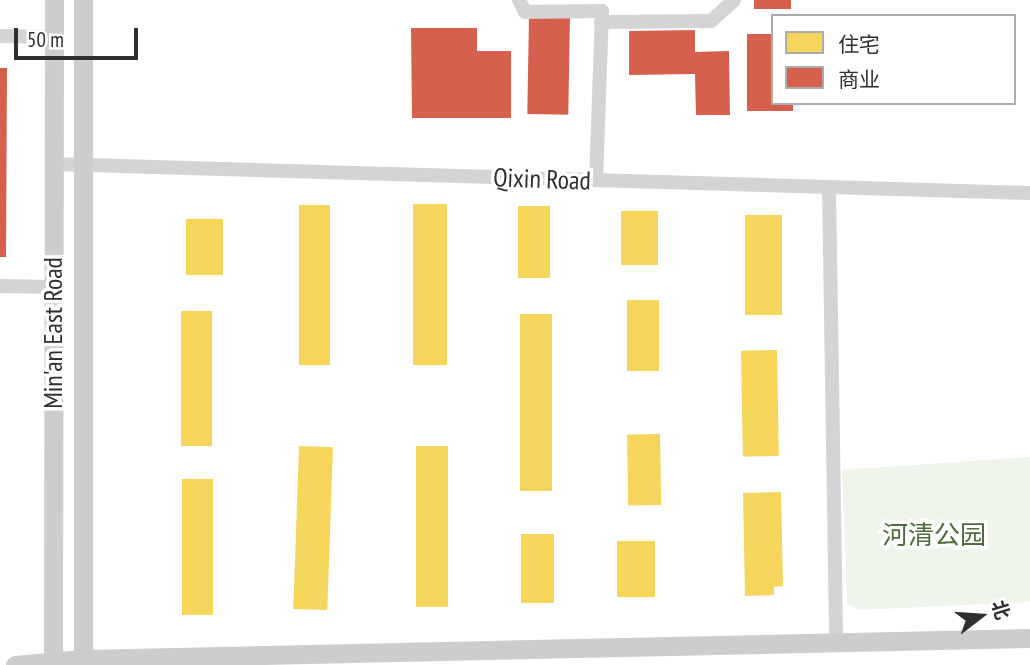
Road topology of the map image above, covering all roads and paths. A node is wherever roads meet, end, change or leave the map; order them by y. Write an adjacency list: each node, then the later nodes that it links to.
1 (54, 0): 7 (main road, Min'an East Road)
2 (83, 0): 9 (main road, Min'an East Road)
3 (519, 0): 5 (street)
4 (734, 0): 5 (street)
5 (601, 22): 10 (street)
6 (0, 36): 7 (street)
7 (54, 37): 8 (main road, Min'an East Road)
8 (53, 164): 9 (street, Qixin Road); 14 (main road, Min'an East Road)
9 (83, 164): 10 (street, Qixin Road); 17 (main road, Min'an East Road)
10 (596, 180): 11 (street, Qixin Road)
11 (829, 187): 12 (street, Qixin Road); 16 (street)
12 (1030, 193)
13 (0, 286): 14 (street)
14 (53, 287): 18 (main road, Min'an East Road)
15 (1030, 638): 16 (main road)
16 (836, 642): 17 (main road)
17 (83, 662): 18 (main road)
18 (53, 664): 19 (main road)
19 (15, 665)

